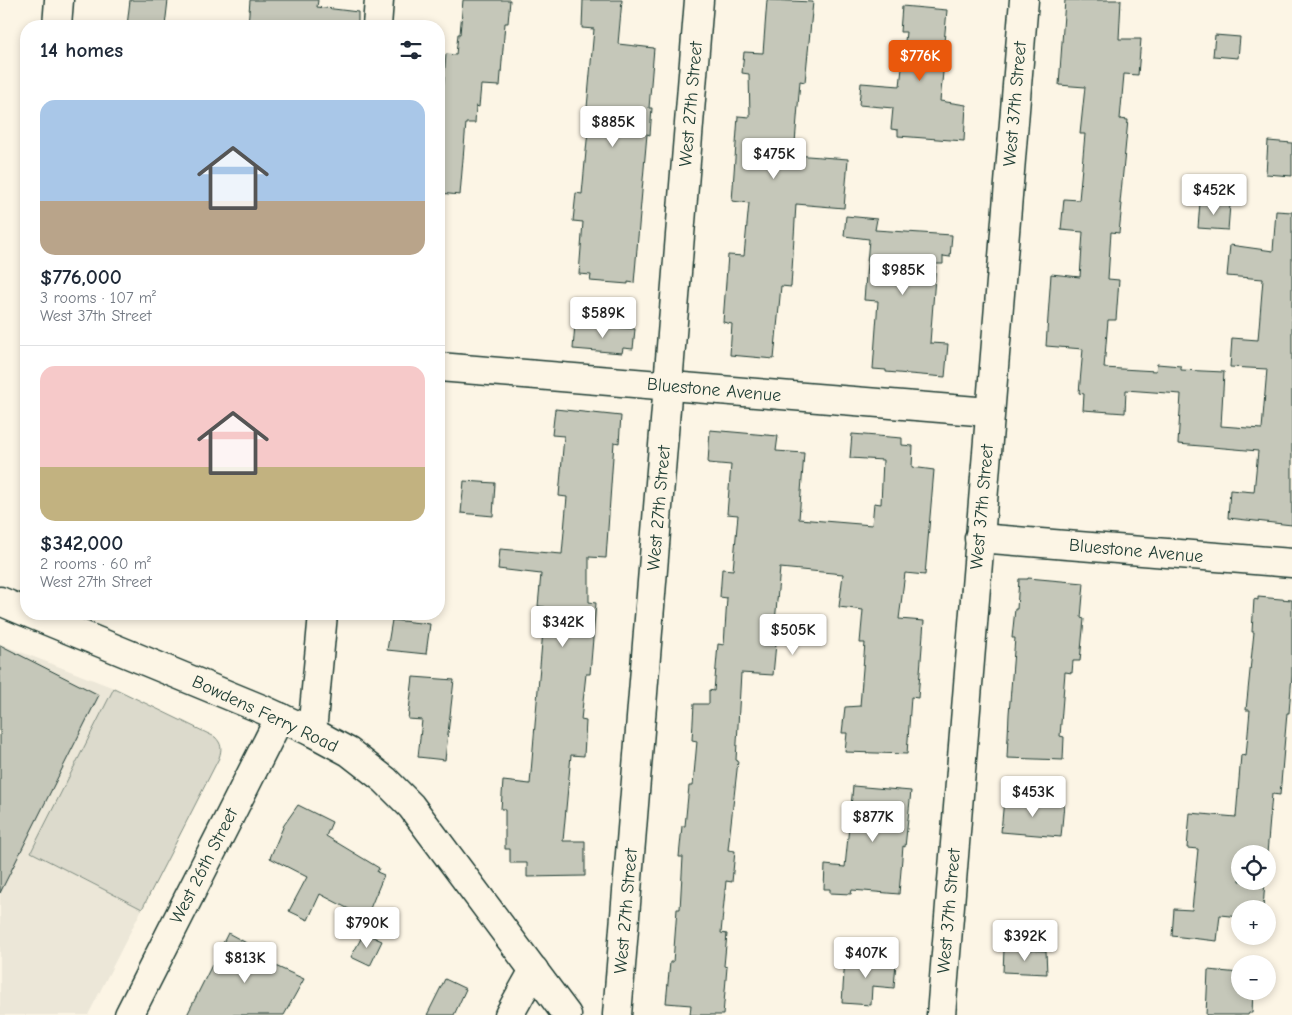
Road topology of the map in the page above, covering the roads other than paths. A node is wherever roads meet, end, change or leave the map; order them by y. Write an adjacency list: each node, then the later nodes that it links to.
1 (59, 0): 5 (street)
2 (379, 0): 6 (street)
3 (700, 0): 8 (street, West 27th Street)
4 (1024, 0): 9 (street, West 37th Street)
5 (57, 20)
6 (377, 20)
7 (445, 367): 8 (street, Bluestone Avenue)
8 (669, 386): 9 (street, Bluestone Avenue); 22 (street, West 27th Street)
9 (989, 412): 10 (street, West 37th Street)
10 (979, 538): 11 (street, Bluestone Avenue); 23 (street, West 37th Street)
11 (1292, 563)
12 (0, 601): 13 (street)
13 (20, 609)
14 (46, 620): 16 (street, Bowdens Ferry Road)
15 (322, 620): 17 (street)
16 (280, 717): 17 (street, Bowdens Ferry Road); 19 (street, West 26th Street)
17 (312, 732): 18 (street, Bowdens Ferry Road)
18 (534, 970): 20 (street); 21 (street, Bowdens Ferry Road)
19 (129, 1015)
20 (509, 1015)
21 (567, 1015)
22 (617, 1015)
23 (941, 1015)

